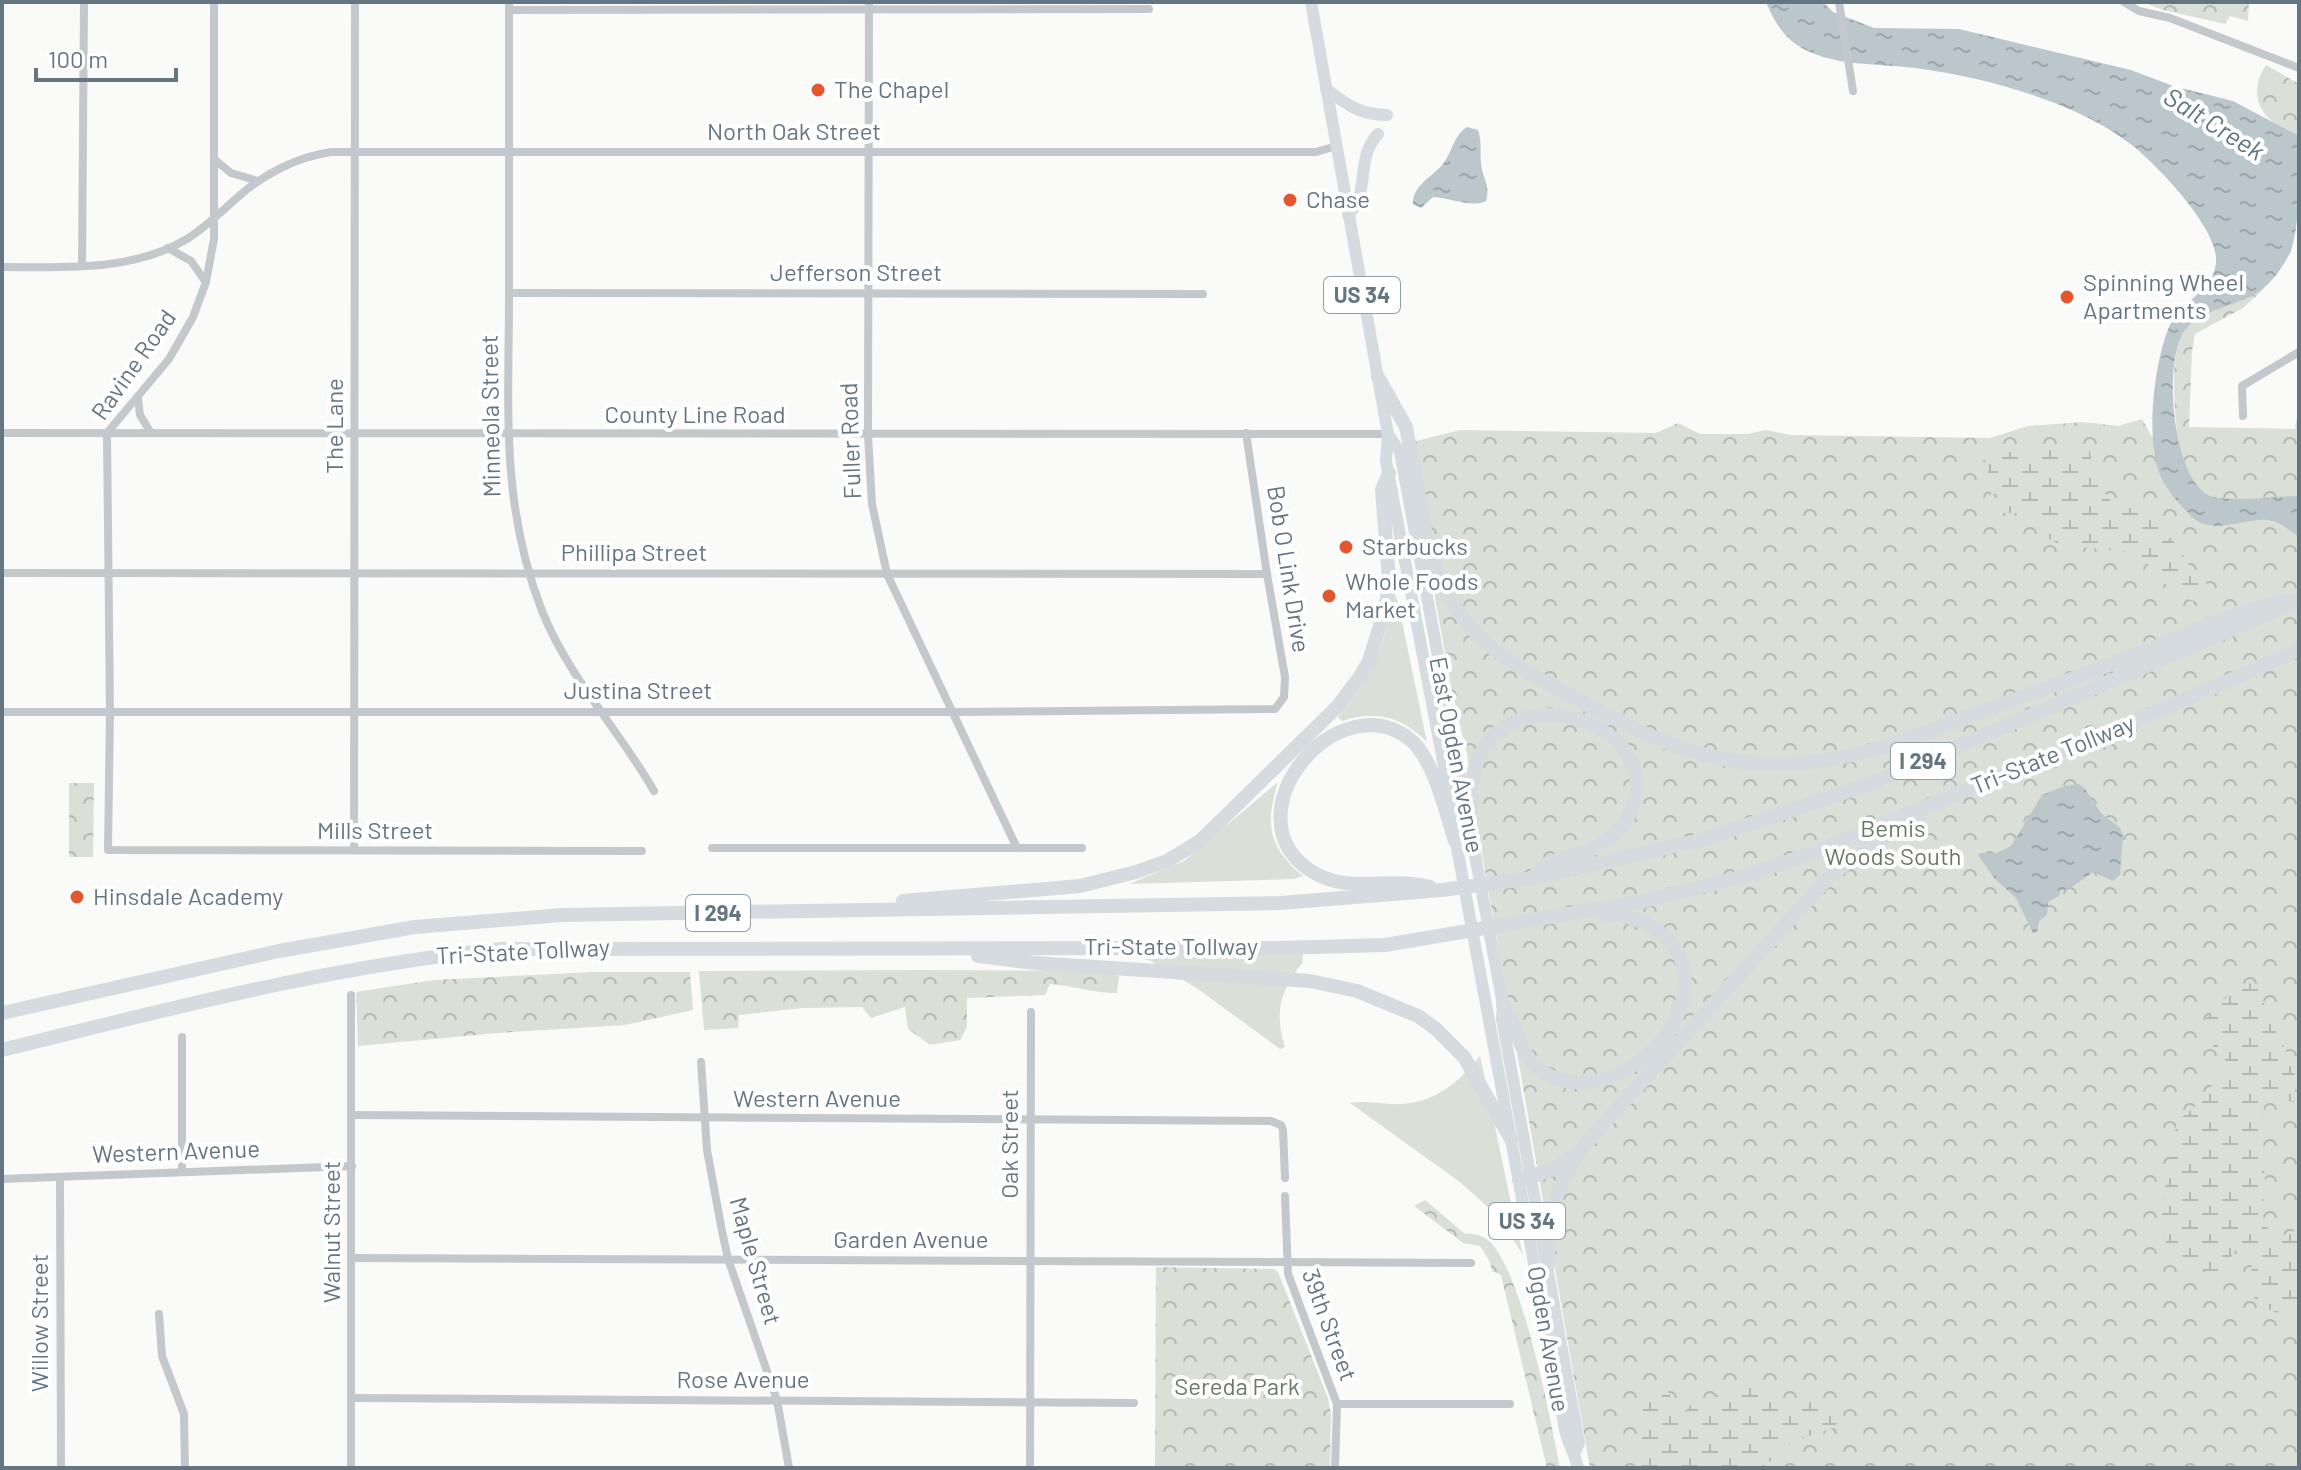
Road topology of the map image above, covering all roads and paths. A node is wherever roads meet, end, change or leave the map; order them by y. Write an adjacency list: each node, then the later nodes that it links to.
1 (84, 2): 24 (street)
2 (214, 2): 19 (street, Ravine Road)
3 (355, 2): 16 (street, The Lane)
4 (1311, 2): 11 (main road, East Ogden Avenue / US 34)
5 (1839, 2): 12 (street)
6 (2124, 2): 10 (street)
7 (509, 6): 8 (street); 17 (street, Minneola Street)
8 (869, 6): 9 (street); 18 (street, Fuller Road)
9 (1149, 9)
10 (2299, 68)
11 (1326, 89): 13 (main road); 15 (main road, East Ogden Avenue / US 34)
12 (1853, 91)
13 (1387, 115)
14 (1378, 134): 21 (main road)
15 (1336, 146): 18 (street, North Oak Street); 21 (main road, East Ogden Avenue / US 34)
16 (355, 150): 17 (street, North Oak Street); 20 (street, North Oak Street); 38 (street, The Lane)
17 (509, 152): 18 (street, North Oak Street); 27 (street, Minneola Street)
18 (868, 152): 28 (street, Fuller Road)
19 (214, 159): 20 (street); 22 (street, Ravine Road)
20 (258, 181): 22 (street, North Oak Street)
21 (1348, 215): 31 (main road, East Ogden Avenue / US 34)
22 (214, 219): 23 (street, North Oak Street); 26 (street, Ravine Road)
23 (168, 248): 24 (street, North Oak Street); 26 (street)
24 (82, 266): 25 (street, North Oak Street)
25 (2, 267)
26 (206, 282): 32 (street, Ravine Road)
27 (509, 293): 28 (street, Jefferson Street); 40 (street, Minneola Street)
28 (868, 293): 29 (street, Jefferson Street); 41 (street, Fuller Road)
29 (1203, 294)
30 (2299, 352): 33 (street)
31 (1378, 377): 39 (main road, East Ogden Avenue / US 34); 49 (highway)
32 (138, 399): 35 (street, Ravine Road); 36 (street)
33 (2243, 416)
34 (2, 433): 35 (street, County Line Road)
35 (107, 433): 36 (street, County Line Road); 46 (street, Ravine Road)
36 (151, 433): 38 (street, County Line Road)
37 (1246, 433): 39 (street, County Line Road); 41 (street, County Line Road); 48 (street, Bob O Link Drive)
38 (355, 434): 40 (street, County Line Road); 44 (street, The Lane)
39 (1388, 434): 42 (main road, East Ogden Avenue / US 34); 59 (main road, East Ogden Avenue / US 34)
40 (508, 435): 41 (street, County Line Road); 45 (street, Minneola Street)
41 (868, 435): 47 (street, Fuller Road)
42 (1389, 473): 60 (main road, East Ogden Avenue / US 34); 69 (highway)
43 (2, 573): 46 (street, Phillipa Street)
44 (354, 573): 45 (street, Phillipa Street); 46 (street, Phillipa Street); 54 (street, The Lane)
45 (528, 573): 47 (street, Phillipa Street); 52 (street, Minneola Street)
46 (109, 574): 56 (street, Ravine Road)
47 (887, 574): 48 (street, Phillipa Street); 55 (street, Fuller Road)
48 (1267, 574): 51 (street, Bob O Link Drive)
49 (2299, 600): 67 (highway, Tri-State Tollway / I 294)
50 (2299, 650): 58 (highway, Tri-State Tollway / I 294)
51 (1275, 709): 55 (street, Justina Street)
52 (599, 711): 54 (street, Justina Street); 55 (street, Justina Street); 57 (street, Minneola Street)
53 (2, 712): 56 (street, Justina Street)
54 (356, 712): 56 (street, Justina Street); 65 (street, The Lane)
55 (952, 712): 62 (street, Fuller Road)
56 (110, 713): 64 (street, Ravine Road)
57 (654, 791)
58 (1962, 791): 70 (highway, Tri-State Tollway / I 294); 85 (highway)
59 (1472, 838): 67 (highway); 72 (main road, East Ogden Avenue / US 34)
60 (1455, 841): 68 (highway); 73 (main road, East Ogden Avenue / US 34)
61 (712, 848): 62 (street)
62 (1017, 848): 63 (street)
63 (1082, 848)
64 (108, 850): 65 (street, Mills Street)
65 (354, 850): 66 (street, Mills Street)
66 (642, 851)
67 (1533, 878): 68 (highway, Tri-State Tollway / I 294)
68 (1442, 890): 69 (highway, Tri-State Tollway / I 294)
69 (836, 911): 77 (highway, Tri-State Tollway / I 294)
70 (1537, 921): 71 (highway, Tri-State Tollway / I 294); 75 (highway)
71 (918, 949): 79 (highway, Tri-State Tollway / I 294); 84 (highway)
72 (1499, 985): 75 (main road, Ogden Avenue / US 34)
73 (1482, 987): 84 (main road, Ogden Avenue / US 34)
74 (351, 995): 81 (street, Walnut Street)
75 (1503, 1005): 91 (main road, Ogden Avenue / US 34)
76 (1031, 1012): 83 (street, Oak Street)
77 (2, 1013)
78 (182, 1037): 87 (street)
79 (2, 1050)
80 (701, 1062): 82 (street, Maple Street)
81 (352, 1115): 82 (street, Western Avenue); 86 (street, Walnut Street)
82 (705, 1119): 83 (street, Western Avenue); 94 (street, Maple Street)
83 (1030, 1119): 89 (street, Western Avenue); 95 (street, Oak Street)
84 (1511, 1139): 91 (main road, Ogden Avenue / US 34)
85 (1580, 1152): 91 (highway); 98 (highway)
86 (352, 1166): 87 (street, Western Avenue); 93 (street, Walnut Street)
87 (182, 1171): 88 (street, Western Avenue)
88 (60, 1177): 90 (street, Western Avenue); 107 (street, Willow Street)
89 (1285, 1178)
90 (2, 1179)
91 (1525, 1179): 98 (main road, Ogden Avenue / US 34); 106 (main road, Ogden Avenue / US 34)
92 (1285, 1196): 96 (street, 39th Street)
93 (352, 1258): 94 (street, Garden Avenue); 100 (street, Walnut Street)
94 (728, 1259): 95 (street, Garden Avenue); 101 (street, Maple Street)
95 (1030, 1261): 96 (street, Garden Avenue); 102 (street, Oak Street)
96 (1286, 1263): 97 (street, Garden Avenue); 104 (street, 39th Street)
97 (1471, 1263)
98 (1547, 1268): 106 (main road, Ogden Avenue / US 34)
99 (159, 1314): 108 (street)
100 (352, 1398): 101 (street, Rose Avenue); 109 (street, Walnut Street)
101 (777, 1400): 102 (street, Rose Avenue); 110 (street, Maple Street)
102 (1030, 1401): 103 (street, Rose Avenue); 111 (street, Oak Street)
103 (1134, 1403)
104 (1337, 1404): 105 (street); 112 (street, 39th Street)
105 (1510, 1404)
106 (1575, 1452): 113 (main road, Ogden Avenue / US 34)
107 (61, 1468)
108 (185, 1468)
109 (351, 1468)
110 (789, 1468)
111 (1030, 1468)
112 (1335, 1468)
113 (1578, 1468)

